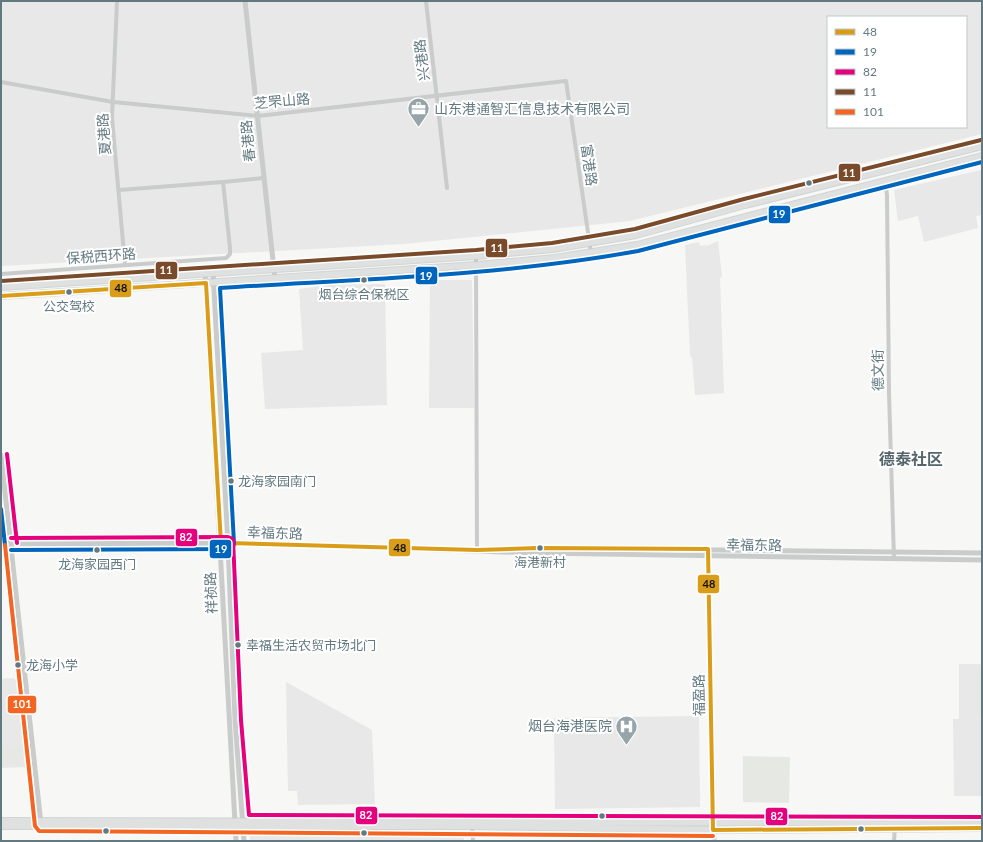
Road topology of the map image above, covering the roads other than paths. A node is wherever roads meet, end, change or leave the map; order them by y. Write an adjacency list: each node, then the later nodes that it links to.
1 (117, 1): 7 (street, 夏港路)
2 (244, 1): 8 (street, 春港路)
3 (426, 1): 6 (street, 兴港路)
4 (566, 81): 6 (street, 芝罘山路); 16 (street, 富港路)
5 (1, 82): 7 (street, 芝罘山路)
6 (437, 96): 8 (street, 芝罘山路); 14 (street, 兴港路)
7 (113, 102): 8 (street, 芝罘山路); 15 (street, 夏港路)
8 (258, 116): 11 (street, 春港路)
9 (982, 146): 16 (main road)
10 (982, 156): 12 (main road)
11 (263, 178): 13 (street); 21 (street, 春港路)
12 (885, 180): 17 (main road); 37 (street, 德文街)
13 (223, 182): 15 (street); 19 (street, 保税西环路)
14 (447, 188)
15 (119, 190): 19 (street, 夏港路)
16 (589, 242): 17 (street, 富港路); 18 (main road)
17 (591, 252): 20 (main road)
18 (476, 256): 20 (street); 21 (main road)
19 (125, 265): 24 (street, 保税西环路)
20 (477, 265): 25 (main road); 36 (street)
21 (274, 269): 22 (main road); 25 (street, 春港路)
22 (213, 272): 23 (main road); 26 (street, 祥祯路)
23 (205, 273): 27 (street, 祥祯路); 28 (main road)
24 (1, 274)
25 (275, 279): 26 (main road)
26 (214, 282): 27 (main road); 34 (street, 祥祯路)
27 (206, 283): 29 (main road); 33 (street, 祥祯路)
28 (1, 287)
29 (1, 296)
30 (1, 455): 32 (street)
31 (1, 544): 32 (street, 幸福东路)
32 (11, 544): 33 (street, 幸福东路); 43 (street)
33 (220, 544): 34 (street, 幸福东路); 45 (street, 祥祯路)
34 (228, 544): 36 (street, 幸福东路); 46 (street, 祥祯路)
35 (708, 549): 36 (street, 幸福东路); 37 (street, 幸福东路); 39 (street, 福盈路)
36 (477, 550): 39 (street, 幸福东路)
37 (894, 552): 38 (street, 幸福东路); 40 (street, 德文街)
38 (982, 553)
39 (708, 556): 40 (street, 幸福东路); 50 (street, 福盈路)
40 (894, 559): 41 (street, 幸福东路)
41 (982, 560)
42 (1, 821): 43 (main road)
43 (41, 823): 45 (main road); 48 (main road)
44 (982, 823): 49 (main road)
45 (234, 824): 46 (main road); 52 (street, 祥祯路)
46 (243, 824): 47 (main road); 53 (street, 祥祯路)
47 (472, 824): 50 (main road); 54 (street)
48 (1, 826)
49 (895, 826): 50 (main road); 51 (main road); 56 (street)
50 (713, 827): 55 (street, 福盈路)
51 (982, 828)
52 (236, 841)
53 (244, 841)
54 (473, 841)
55 (714, 841)
56 (894, 841)

